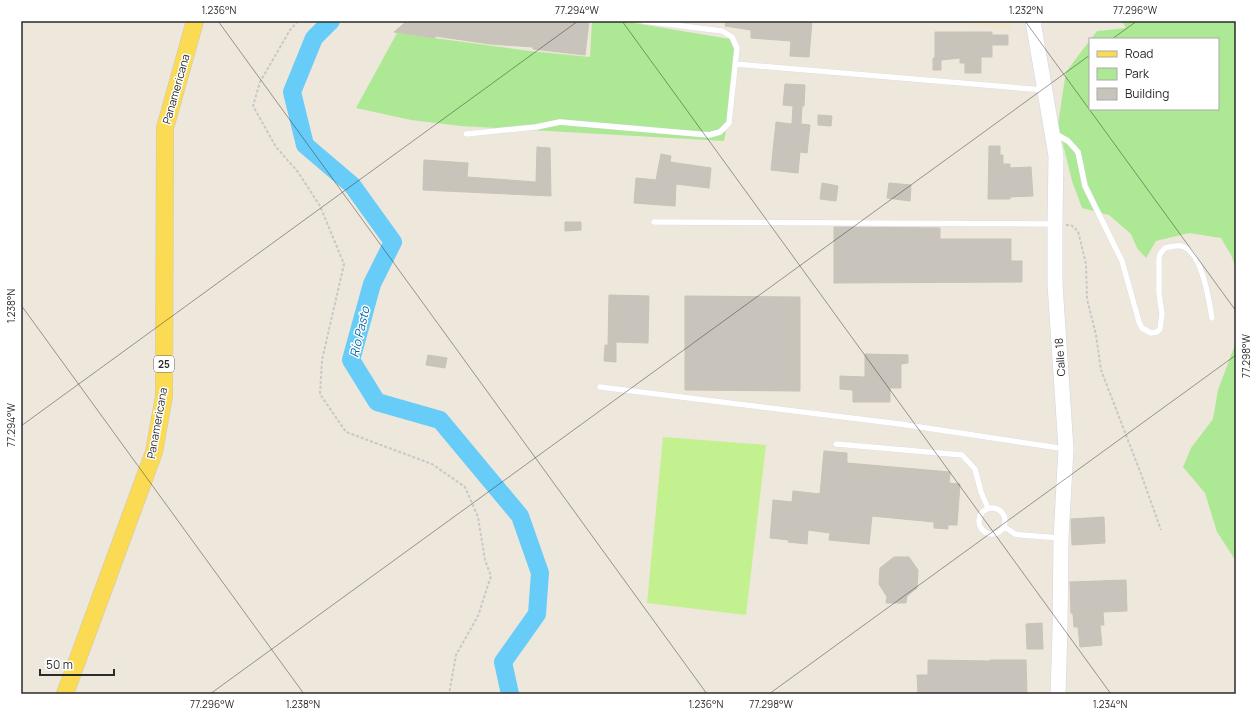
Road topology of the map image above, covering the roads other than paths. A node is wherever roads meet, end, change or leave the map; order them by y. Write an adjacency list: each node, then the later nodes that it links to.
1 (195, 21): 17 (main road, Panamericana / 25)
2 (643, 21): 4 (lane)
3 (1033, 21): 5 (main road, Calle 18)
4 (735, 64): 5 (lane); 7 (lane)
5 (1045, 90): 6 (main road, Calle 18)
6 (1052, 131): 9 (main road, Calle 18); 10 (lane)
7 (466, 134)
8 (654, 222): 9 (lane)
9 (1055, 224): 13 (main road, Calle 18)
10 (1212, 318)
11 (600, 387): 13 (lane)
12 (836, 444): 14 (lane)
13 (1066, 449): 16 (main road, Calle 18)
14 (988, 508): 15 (lane); 15 (lane)
15 (1005, 528): 16 (lane)
16 (1061, 538): 18 (main road, Calle 18)
17 (65, 694)
18 (1058, 694)

